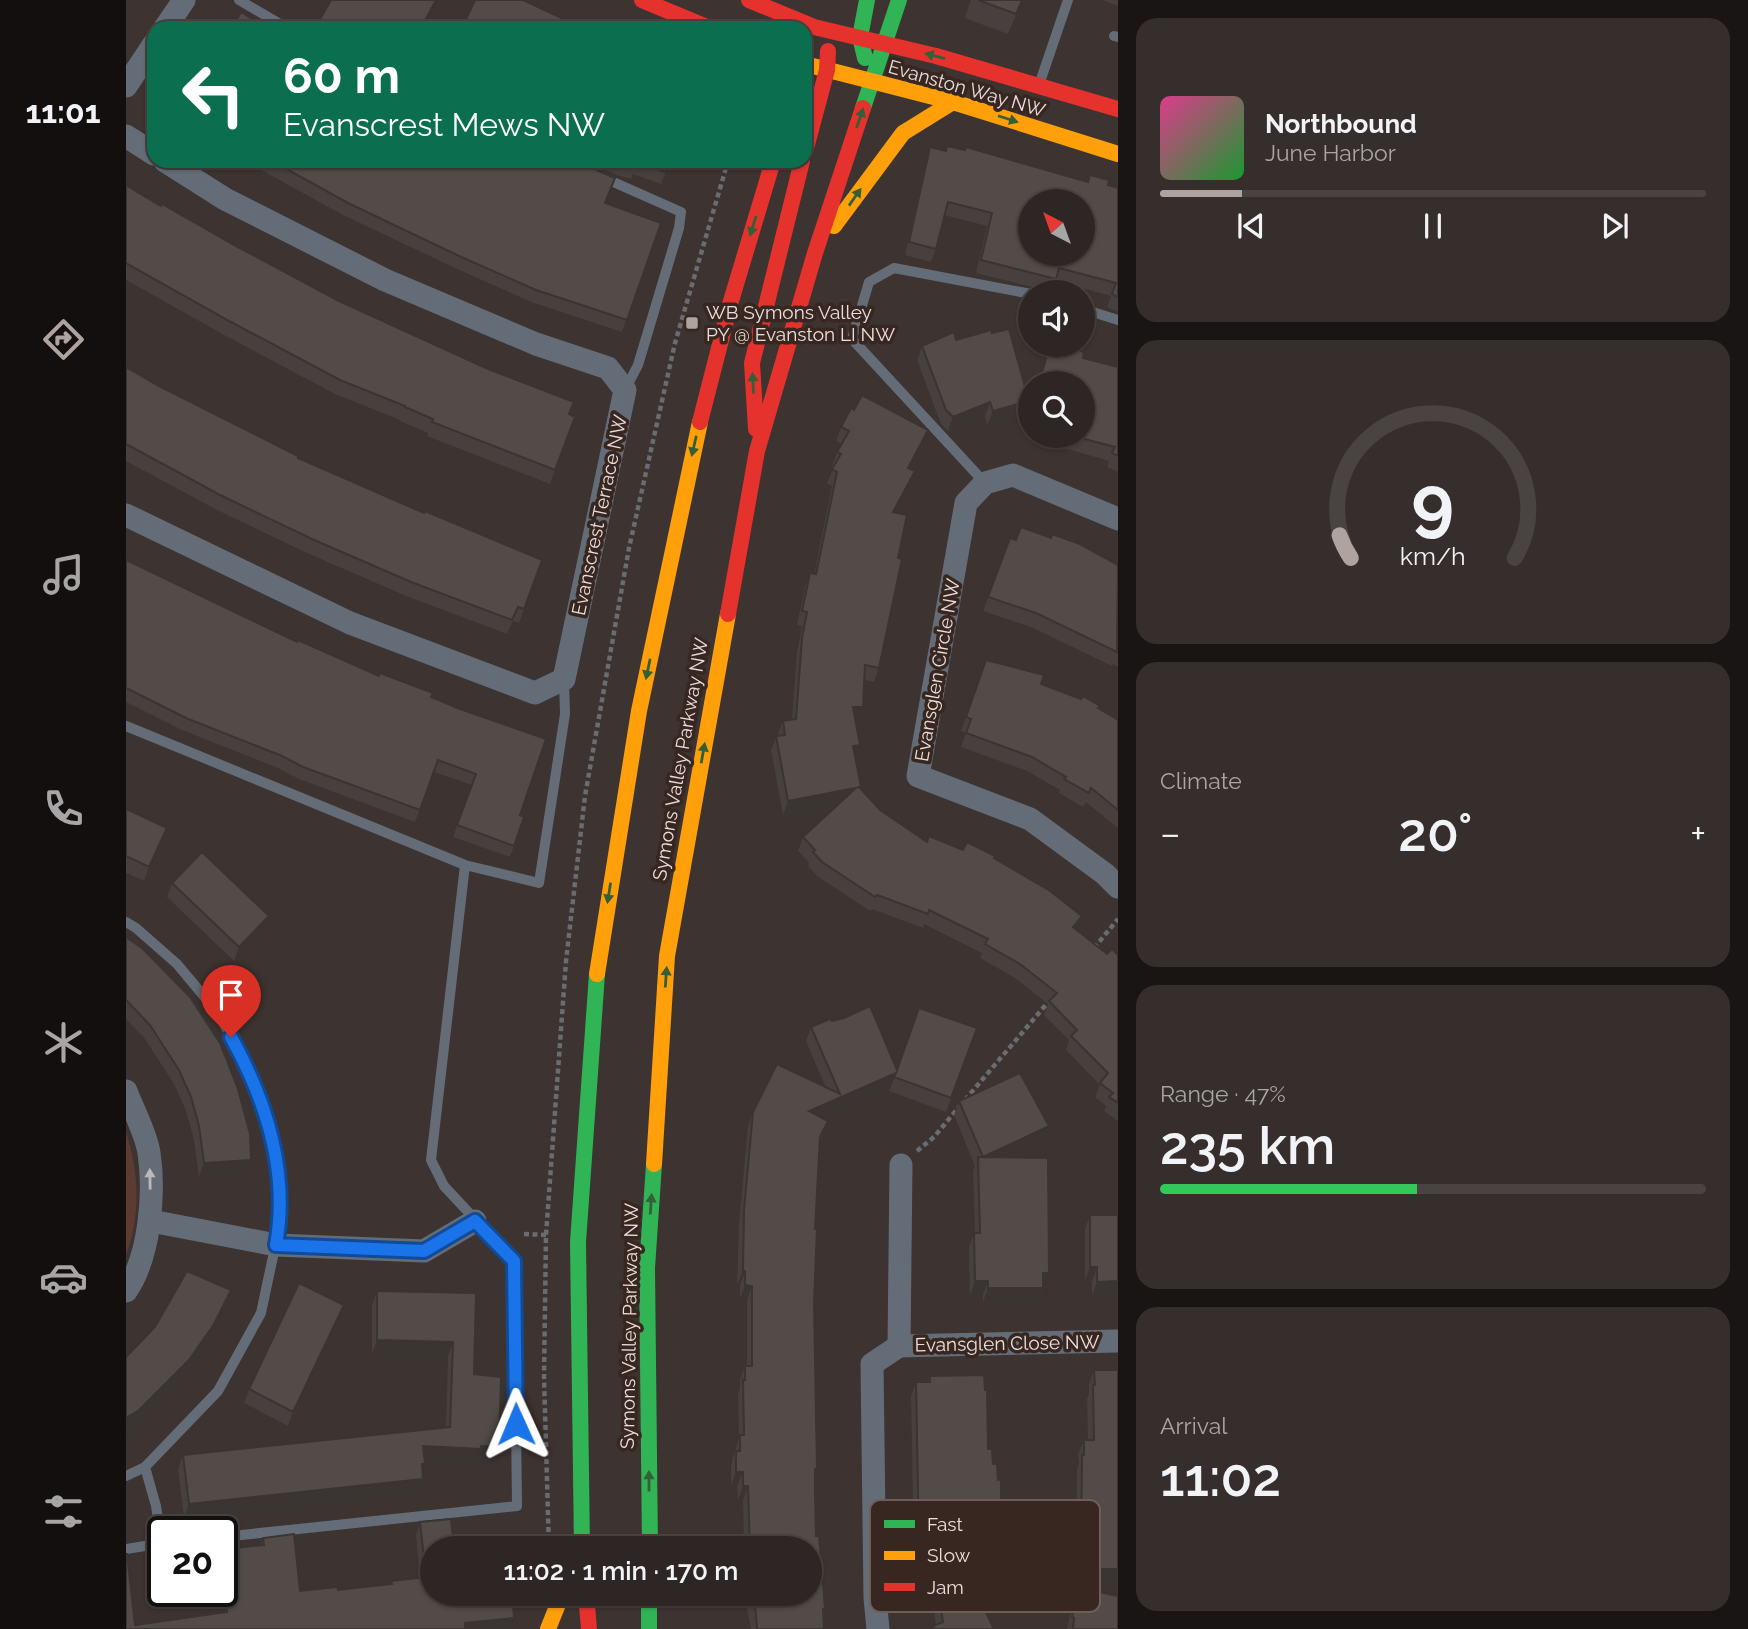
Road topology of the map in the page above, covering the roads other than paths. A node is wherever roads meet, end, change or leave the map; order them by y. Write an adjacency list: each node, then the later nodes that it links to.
1 (184, 0): 9 (street)
2 (239, 0): 10 (lane)
3 (642, 0): 11 (main road)
4 (749, 0): 12 (main road, Evanston Way NW)
5 (867, 0): 15 (main road)
6 (899, 0): 16 (main road, Symons Valley Parkway NW)
7 (1068, 0): 21 (lane)
8 (821, 9): 13 (main road)
9 (170, 21)
10 (275, 21)
11 (692, 21)
12 (800, 21)
13 (814, 27): 14 (main road); 15 (main road, Evanston Way NW); 19 (main road)
14 (812, 33)
15 (860, 37): 16 (main road, Evanston Way NW); 20 (main road)
16 (886, 43): 20 (main road, Symons Valley Parkway NW); 21 (main road, Evanston Way NW, one-way to 16)
17 (147, 54): 22 (street)
18 (812, 66): 19 (main road, Evanston Way NW)
19 (827, 70): 20 (main road, Evanston Way NW); 25 (main road)
20 (872, 83): 23 (main road, Evanston Way NW); 33 (main road, Symons Valley Parkway NW, one-way to 20)
21 (1039, 85): 24 (main road, Evanston Way NW)
22 (126, 86)
23 (953, 102): 28 (main road, Evanston Way NW, one-way to 28); 33 (main road, one-way to 23)
24 (1118, 109)
25 (812, 126)
26 (126, 136): 27 (street)
27 (147, 150)
28 (1118, 154)
29 (176, 168): 37 (street, Evanscrest Terrace NW)
30 (771, 168): 60 (main road, one-way to 60)
31 (800, 168): 38 (main road, one-way to 31)
32 (587, 171): 37 (lane)
33 (816, 253): 38 (main road, Symons Valley Parkway NW)
34 (1018, 292): 39 (lane)
35 (1095, 313): 36 (lane)
36 (1118, 320)
37 (625, 390): 42 (street, Evanscrest Terrace NW)
38 (757, 451): 61 (main road, Symons Valley Parkway NW, one-way to 38)
39 (985, 483): 41 (street); 45 (street, Evansglen Circle NW)
40 (126, 515): 42 (street)
41 (1118, 519)
42 (564, 679): 44 (lane)
43 (126, 726): 44 (lane)
44 (465, 865): 50 (lane)
45 (1118, 887)
46 (126, 922): 51 (lane)
47 (126, 1091): 49 (street, one-way to 47)
48 (901, 1164): 54 (street)
49 (151, 1221): 51 (street); 52 (street)
50 (475, 1221): 51 (street); 59 (lane)
51 (276, 1245): 55 (lane)
52 (126, 1291)
53 (1118, 1341): 54 (street, Evansglen Close NW)
54 (899, 1346): 57 (street, Evansglen Close NW)
55 (145, 1467): 56 (lane); 58 (lane)
56 (126, 1476)
57 (874, 1500)
58 (158, 1516)
59 (238, 1535)
60 (581, 1536)
61 (650, 1536)
62 (147, 1546): 63 (lane)
63 (126, 1549)
64 (557, 1606): 67 (main road)
65 (587, 1606): 68 (main road)
66 (649, 1606): 69 (main road)
67 (548, 1629)
68 (589, 1629)
69 (649, 1629)

